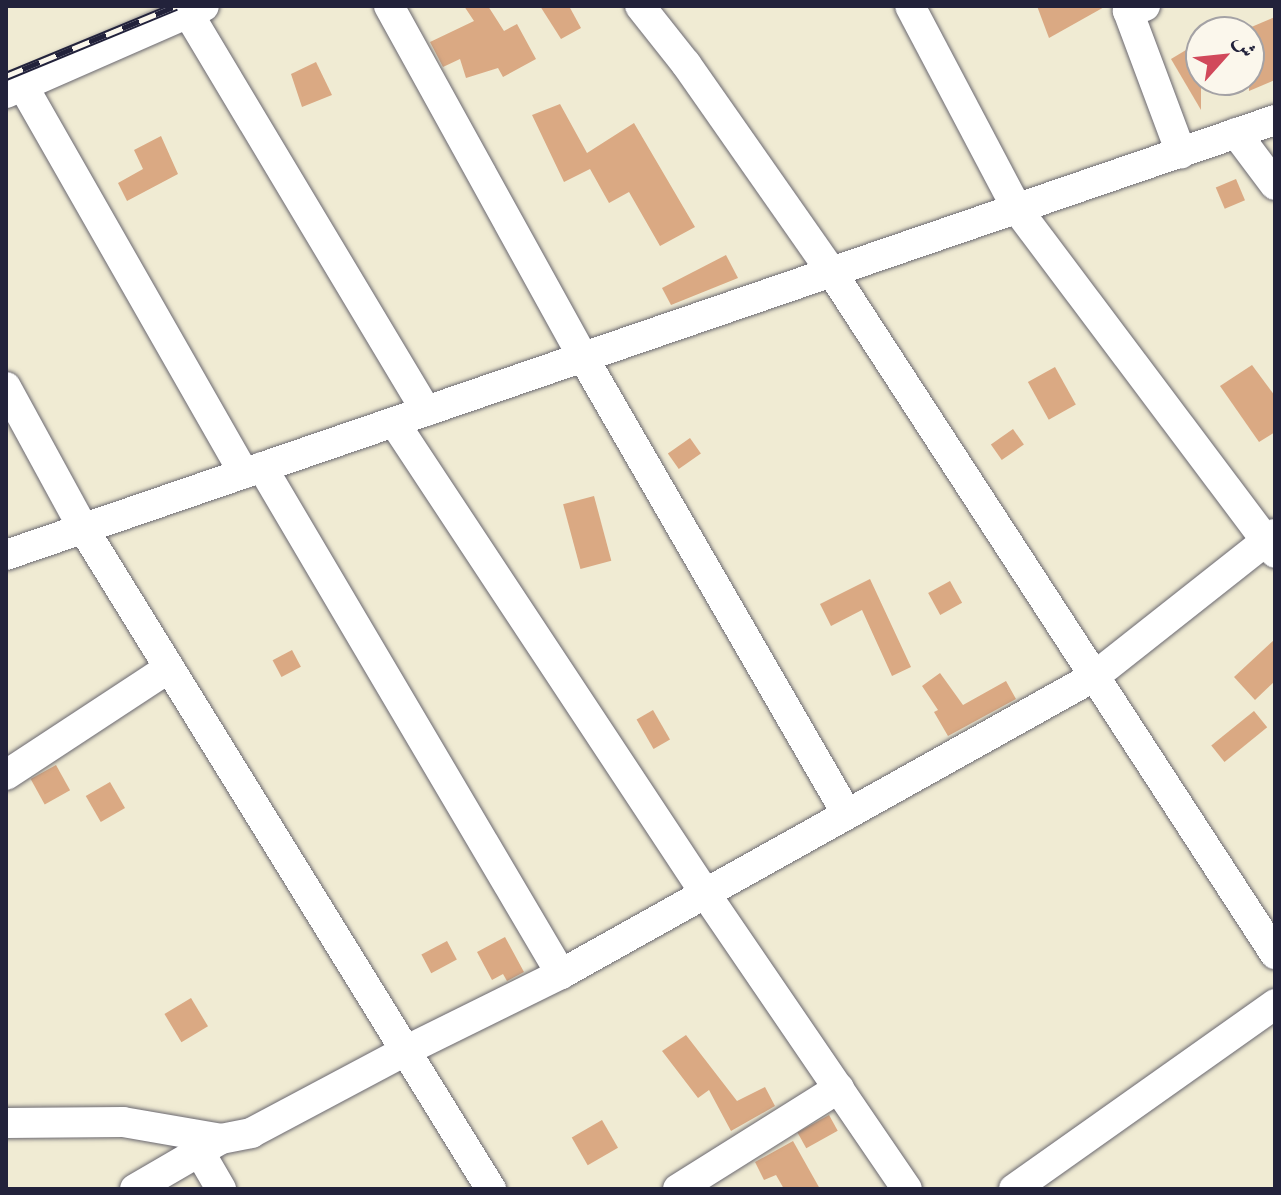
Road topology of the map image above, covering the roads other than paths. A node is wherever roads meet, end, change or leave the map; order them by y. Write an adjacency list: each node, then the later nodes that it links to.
1 (389, 6): 13 (street)
2 (640, 6): 12 (street)
3 (910, 6): 11 (street)
4 (1132, 8): 9 (street)
5 (196, 9): 6 (street); 15 (street)
6 (14, 90): 17 (street)
7 (1275, 120): 8 (street)
8 (1236, 133): 9 (street); 10 (street)
9 (1181, 153): 11 (street)
10 (1275, 185)
11 (1017, 209): 12 (street); 19 (street)
12 (831, 271): 13 (street); 22 (street)
13 (583, 357): 15 (street); 24 (street)
14 (6, 387): 18 (street)
15 (426, 411): 16 (street)
16 (394, 422): 17 (street); 25 (street)
17 (253, 470): 18 (street); 27 (street)
18 (83, 528): 20 (street); 21 (street)
19 (1272, 542): 22 (street)
20 (6, 555)
21 (169, 668): 23 (street); 29 (street)
22 (1095, 676): 24 (street); 26 (street)
23 (6, 775)
24 (847, 814): 25 (street)
25 (705, 893): 27 (street); 30 (street)
26 (1275, 954)
27 (561, 974): 29 (street)
28 (1275, 1004): 38 (street)
29 (405, 1051): 32 (street); 35 (street)
30 (839, 1088): 36 (street); 37 (street)
31 (6, 1123): 32 (street)
32 (210, 1145): 33 (street); 34 (street)
33 (135, 1189)
34 (221, 1189)
35 (491, 1189)
36 (678, 1189)
37 (907, 1189)
38 (1014, 1189)

